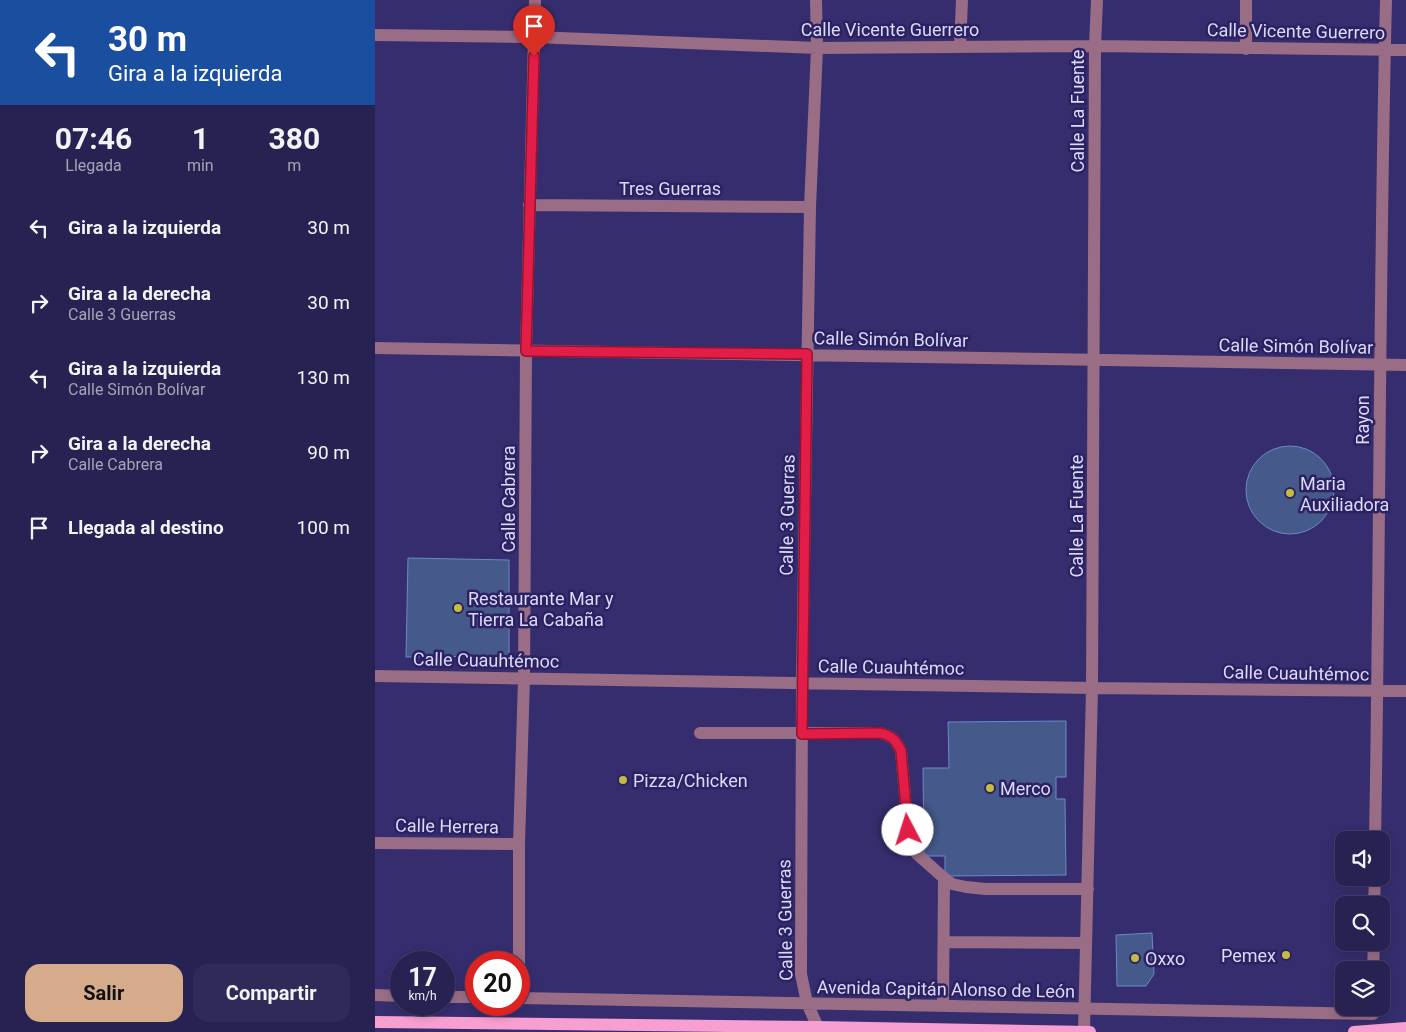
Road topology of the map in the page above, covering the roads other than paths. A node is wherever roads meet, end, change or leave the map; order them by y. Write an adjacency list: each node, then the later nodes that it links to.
1 (535, 0): 8 (street, Calle Cabrera)
2 (816, 0): 11 (street, Calle 3 Guerras)
3 (961, 0): 10 (street)
4 (1097, 0): 9 (street, Calle La Fuente)
5 (1245, 0): 12 (street)
6 (1386, 0): 13 (street, Rayon)
7 (375, 36): 8 (street, Calle Vicente Guerrero)
8 (534, 37): 11 (street, Calle Vicente Guerrero); 15 (street, Calle Cabrera)
9 (1095, 46): 10 (street, Calle Vicente Guerrero); 12 (street, Calle Vicente Guerrero); 20 (street, Calle La Fuente)
10 (960, 47): 11 (street, Calle Vicente Guerrero)
11 (817, 48): 16 (street, Calle 3 Guerras)
12 (1246, 49): 13 (street, Calle Vicente Guerrero)
13 (1385, 50): 14 (street, Calle Vicente Guerrero); 21 (street, Rayon)
14 (1406, 50)
15 (529, 205): 16 (street, Tres Guerras); 18 (street, Calle Cabrera)
16 (810, 207): 19 (street, Calle 3 Guerras)
17 (375, 348): 18 (street, Calle Simón Bolívar)
18 (526, 351): 19 (street, Calle Simón Bolívar); 24 (street, Calle Cabrera)
19 (807, 354): 20 (street, Calle Simón Bolívar); 25 (street, Calle 3 Guerras)
20 (1094, 360): 21 (street, Calle Simón Bolívar); 26 (street, Calle La Fuente)
21 (1380, 365): 22 (street, Calle Simón Bolívar); 27 (street, Rayon)
22 (1406, 365)
23 (375, 676): 24 (street, Calle Cuauhtémoc)
24 (524, 679): 25 (street, Calle Cuauhtémoc); 33 (street, Calle Cabrera)
25 (802, 683): 26 (street, Calle Cuauhtémoc); 30 (street, Calle 3 Guerras)
26 (1092, 688): 27 (street, Calle Cuauhtémoc); 35 (street, Calle La Fuente)
27 (1378, 691): 28 (street, Calle Cuauhtémoc); 31 (street, Rayon)
28 (1406, 691)
29 (700, 734): 30 (street)
30 (802, 734): 34 (street); 42 (street, Calle 3 Guerras)
31 (1375, 831)
32 (375, 843): 33 (street, Calle Herrera)
33 (519, 844): 38 (street, Calle Cabrera)
34 (944, 878): 35 (street); 36 (street)
35 (1088, 889): 37 (street, Calle La Fuente)
36 (944, 942): 37 (street); 43 (street)
37 (1085, 944): 44 (street, Calle La Fuente)
38 (519, 951)
39 (375, 995): 40 (street)
40 (390, 996)
41 (530, 998): 42 (street, Avenida Capitán Alonso de León)
42 (807, 1003): 43 (street, Avenida Capitán Alonso de León); 49 (street, Calle 3 Guerras)
43 (943, 1005): 44 (street, Avenida Capitán Alonso de León)
44 (1085, 1009): 45 (street, Avenida Capitán Alonso de León); 51 (street, Calle La Fuente)
45 (1335, 1010)
46 (1373, 1016): 50 (street)
47 (375, 1022): 49 (main road)
48 (1406, 1029): 50 (main road); 54 (main road)
49 (818, 1030): 51 (main road)
50 (1372, 1030): 53 (main road)
51 (1084, 1032): 52 (main road)
52 (1090, 1032)
53 (1354, 1032)
54 (1402, 1032)

